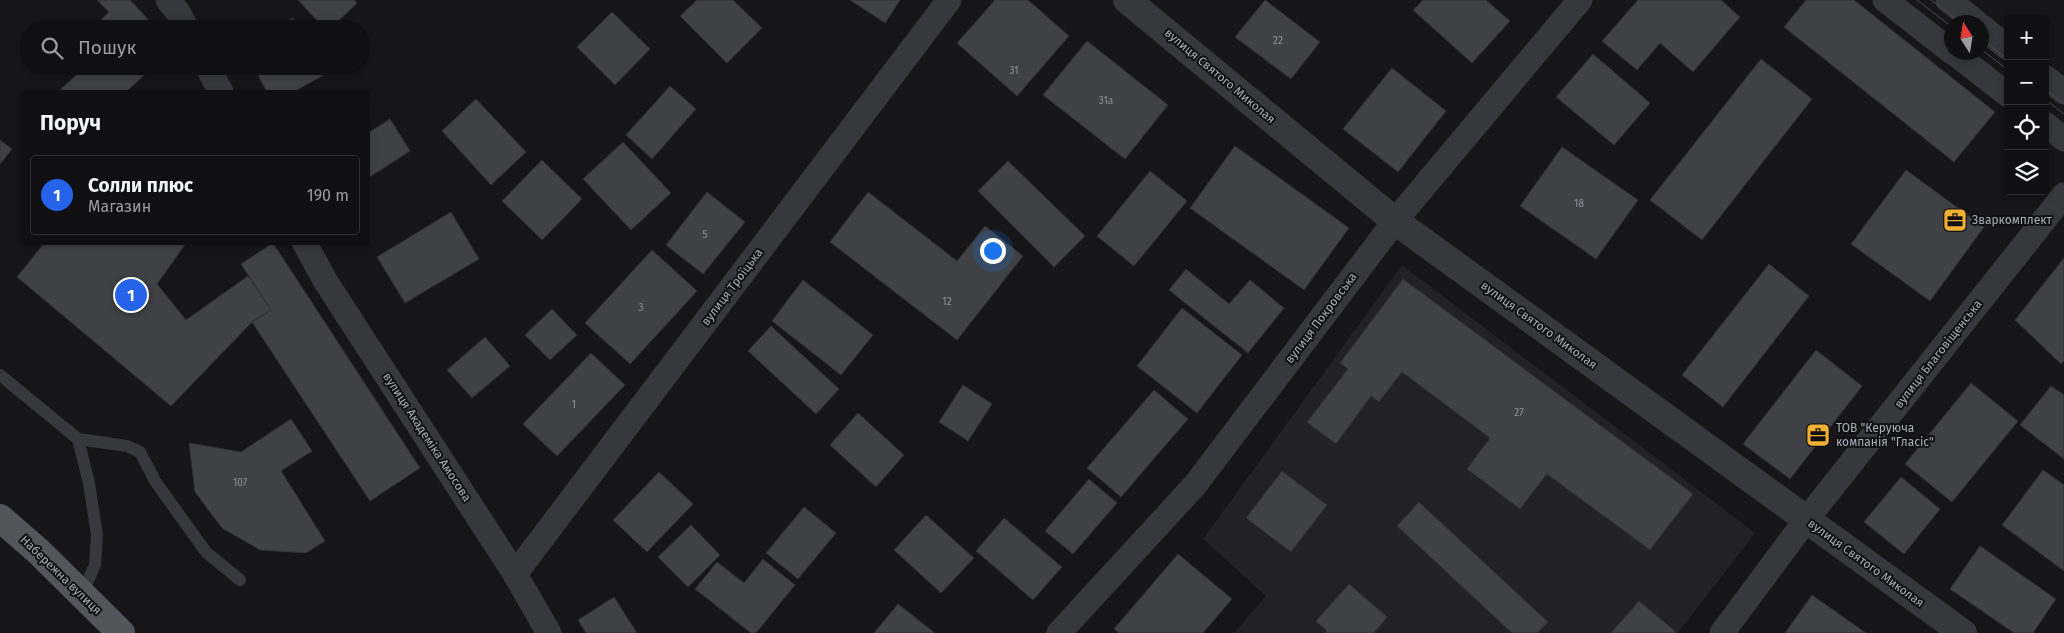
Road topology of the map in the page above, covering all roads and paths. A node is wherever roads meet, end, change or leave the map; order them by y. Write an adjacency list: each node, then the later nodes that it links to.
1 (949, 0): 25 (street, вулиця Троїцька)
2 (1128, 0): 19 (street, вулиця Святого Миколая)
3 (1580, 0): 19 (street, вулиця Покровська)
4 (1885, 0): 9 (street)
5 (1948, 0): 6 (street)
6 (1967, 15)
7 (1989, 33): 8 (street)
8 (2004, 45)
9 (1944, 46)
10 (1962, 60): 14 (street)
11 (212, 75): 13 (street)
12 (2049, 81): 15 (street)
13 (220, 90)
14 (2004, 92)
15 (2064, 92)
16 (2049, 127): 17 (street)
17 (2064, 139)
18 (2064, 195): 24 (street, вулиця Благовіщенська)
19 (1395, 221): 24 (street, вулиця Святого Миколая); 30 (street, вулиця Покровська)
20 (306, 245): 25 (street, вулиця Академіка Амосова)
21 (0, 376): 22 (lane)
22 (78, 439): 26 (lane); 27 (lane)
23 (0, 518): 27 (main road, Набережна вулиця)
24 (1806, 520): 31 (street, вулиця Благовіщенська); 32 (street, вулиця Святого Миколая)
25 (515, 574): 29 (street, вулиця Академіка Амосова)
26 (240, 580)
27 (82, 594): 28 (main road, Набережна вулиця)
28 (121, 633)
29 (549, 633)
30 (1060, 633)
31 (1722, 633)
32 (1963, 633)

